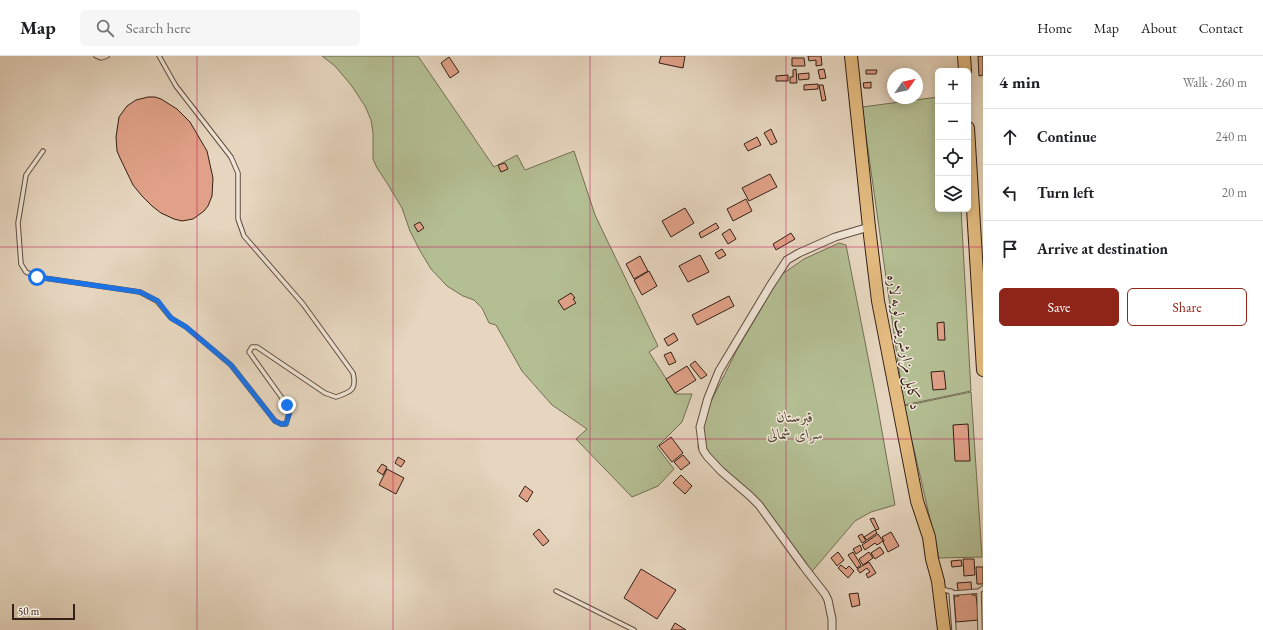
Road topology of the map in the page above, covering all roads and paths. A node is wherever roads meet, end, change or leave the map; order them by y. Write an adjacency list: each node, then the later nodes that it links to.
1 (96, 56): 2 (lane)
2 (107, 56)
3 (159, 56): 8 (lane)
4 (852, 56): 9 (highway, د کابل مزارشریف لویه لاره)
5 (964, 56): 6 (highway)
6 (965, 68)
7 (969, 140): 10 (highway)
8 (43, 152)
9 (869, 227): 12 (highway, د کابل مزارشریف لویه لاره); 16 (street)
10 (983, 370)
11 (983, 588): 14 (lane)
12 (945, 590): 14 (lane); 17 (highway, د کابل مزارشریف لویه لاره); 18 (lane)
13 (556, 591): 15 (lane)
14 (979, 591): 19 (lane)
15 (634, 630)
16 (832, 630)
17 (944, 630)
18 (954, 630)
19 (980, 630)

